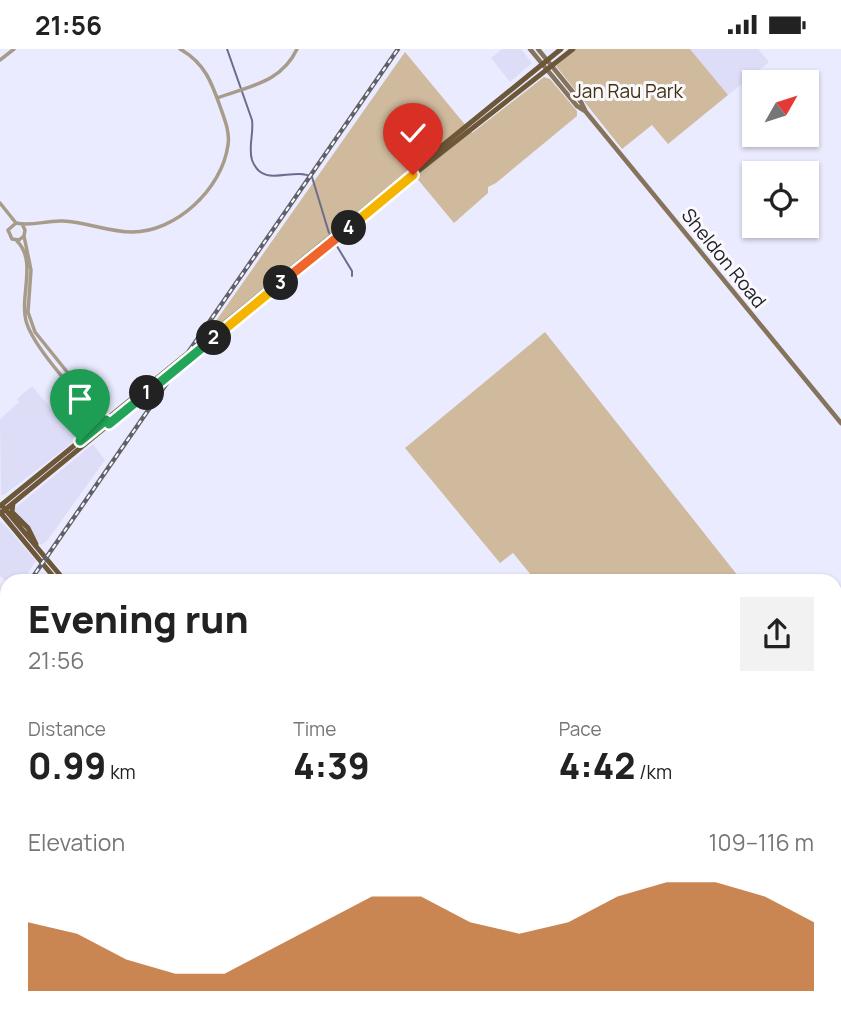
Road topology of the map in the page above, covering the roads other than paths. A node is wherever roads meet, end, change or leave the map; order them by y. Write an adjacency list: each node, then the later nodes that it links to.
1 (14, 49): 8 (street)
2 (180, 49): 10 (street)
3 (298, 49): 10 (street)
4 (530, 49): 9 (main road, Sheldon Road)
5 (538, 49): 9 (main road, Sheldon Road)
6 (561, 49): 9 (main road)
7 (572, 49): 9 (main road)
8 (0, 60)
9 (547, 65): 11 (main road); 12 (main road); 26 (main road, Sheldon Road)
10 (217, 99): 18 (street)
11 (478, 117): 12 (main road); 13 (main road)
12 (475, 126): 14 (main road)
13 (395, 184): 14 (main road); 23 (main road)
14 (389, 195): 24 (main road)
15 (0, 203): 16 (street)
16 (5, 212): 17 (street); 20 (street)
17 (16, 223): 19 (street); 20 (street)
18 (37, 225): 19 (street); 21 (street)
19 (23, 226): 21 (street)
20 (9, 227): 22 (street)
21 (25, 235): 22 (street); 25 (street)
22 (17, 241): 25 (street)
23 (215, 330): 24 (main road); 25 (main road)
24 (206, 344): 25 (main road)
25 (105, 423): 27 (main road); 28 (main road)
26 (841, 423)
27 (80, 441): 28 (main road); 29 (main road)
28 (69, 457): 30 (main road)
29 (60, 458): 30 (main road); 32 (main road)
30 (55, 468): 31 (main road)
31 (13, 503): 32 (main road); 33 (main road)
32 (1, 509): 33 (main road); 34 (main road)
33 (36, 547): 35 (main road)
34 (52, 574)
35 (56, 574)

